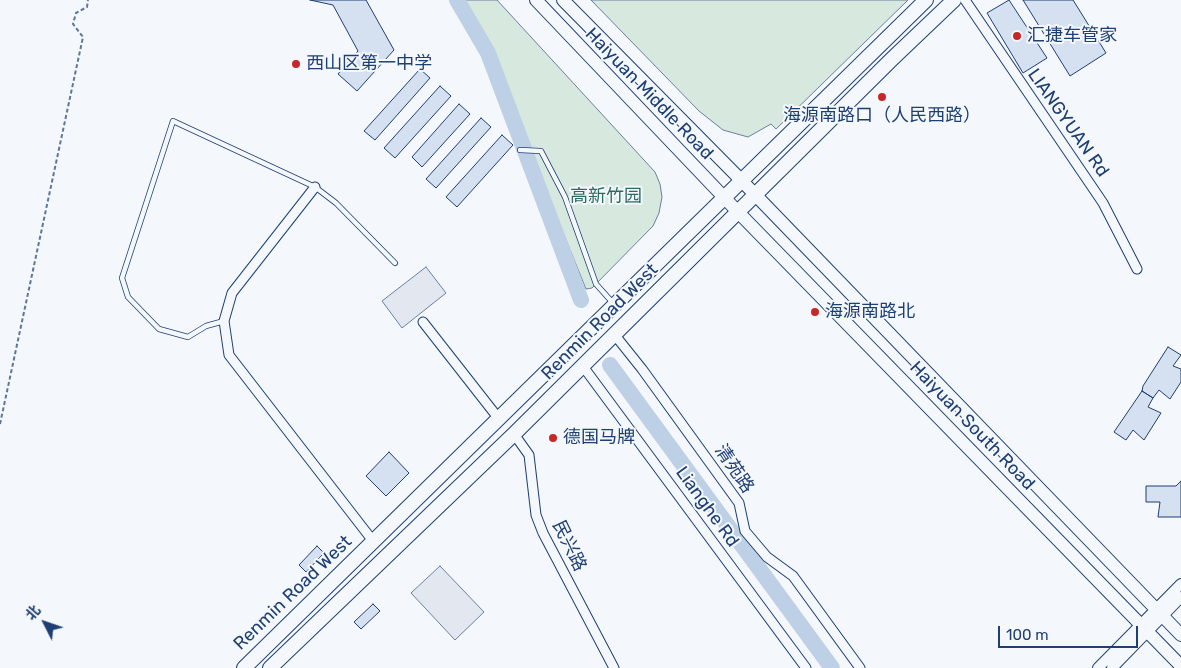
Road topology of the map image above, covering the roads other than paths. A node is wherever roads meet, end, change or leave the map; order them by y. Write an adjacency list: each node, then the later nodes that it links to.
1 (536, 0): 10 (main road, Haiyuan Middle Road)
2 (563, 0): 7 (main road, Haiyuan Middle Road)
3 (926, 0): 7 (main road, Renmin Road West)
4 (954, 0): 9 (main road, Renmin Road West)
5 (965, 0): 13 (street, LIANGYUAN Rd)
6 (520, 150): 14 (lane)
7 (741, 180): 9 (main road, Haiyuan Middle Road); 10 (main road, Renmin Road West)
8 (315, 187): 12 (lane); 15 (street); 15 (lane)
9 (755, 195): 11 (main road, Renmin Road West); 24 (main road, Haiyuan South Road)
10 (723, 197): 11 (main road, Haiyuan Middle Road); 14 (main road, Renmin Road West)
11 (738, 212): 17 (main road, Renmin Road West); 25 (main road, Haiyuan South Road)
12 (395, 262)
13 (1137, 269)
14 (614, 304): 19 (main road, Renmin Road West)
15 (224, 321): 21 (street)
16 (424, 322): 19 (street)
17 (614, 334): 18 (main road, Renmin Road West); 32 (street, 清苑路)
18 (582, 365): 20 (main road, Renmin Road West); 31 (street, Lianghe Rd)
19 (499, 419): 21 (main road, Renmin Road West)
20 (514, 434): 29 (main road, Renmin Road West); 30 (street, 民兴路)
21 (373, 541): 28 (main road, Renmin Road West)
22 (1181, 584): 24 (street)
23 (1181, 597): 24 (street)
24 (1160, 612): 25 (street); 26 (main road, Haiyuan South Road)
25 (1146, 628): 27 (main road, Haiyuan South Road); 33 (street); 34 (street)
26 (1181, 635)
27 (1181, 666)
28 (244, 668)
29 (270, 668)
30 (614, 668)
31 (806, 668)
32 (860, 668)
33 (1098, 668)
34 (1112, 668)

